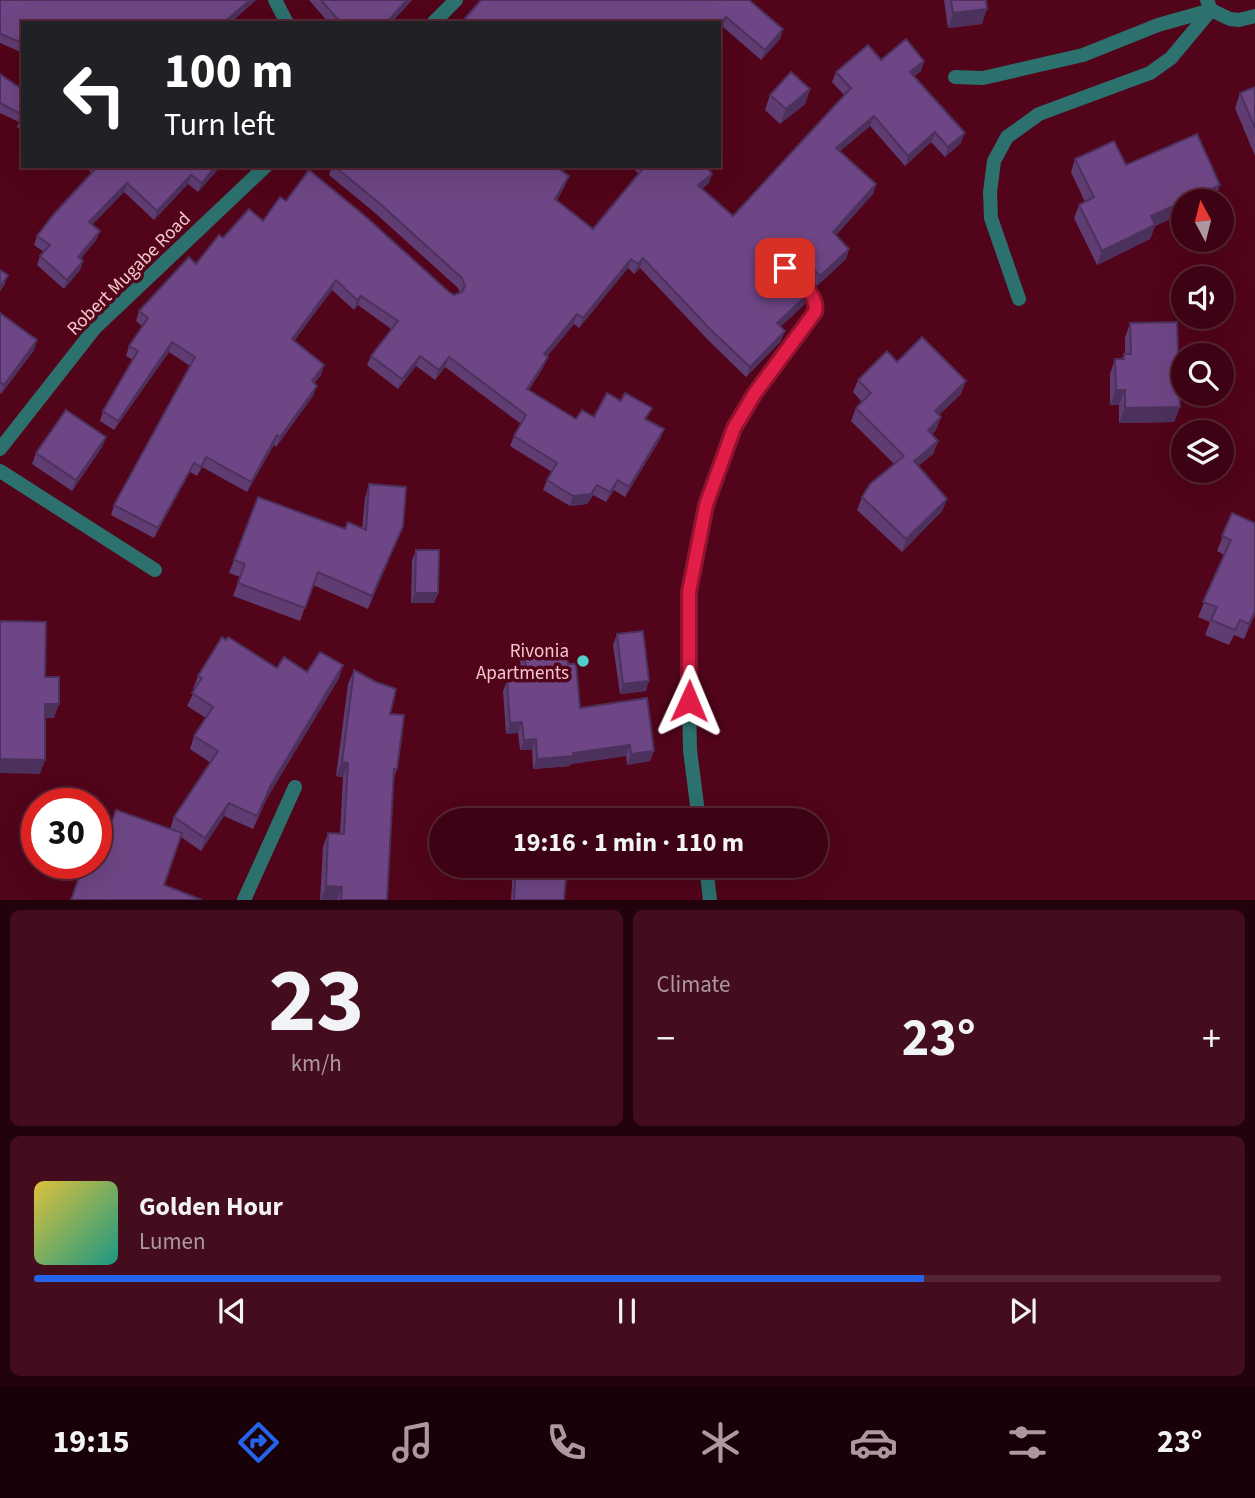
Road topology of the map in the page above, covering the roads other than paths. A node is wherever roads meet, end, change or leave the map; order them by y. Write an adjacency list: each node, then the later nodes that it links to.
1 (275, 0): 5 (street)
2 (456, 0): 6 (street)
3 (1209, 5): 4 (street); 7 (street); 10 (street)
4 (1255, 16)
5 (286, 21)
6 (435, 21)
7 (955, 77)
8 (264, 168): 11 (street, Robert Mugabe Road)
9 (785, 268): 15 (street)
10 (1019, 299)
11 (0, 449)
12 (0, 471): 13 (street)
13 (155, 570)
14 (295, 787): 17 (street)
15 (697, 808)
16 (707, 878): 18 (street)
17 (244, 900)
18 (710, 900)

